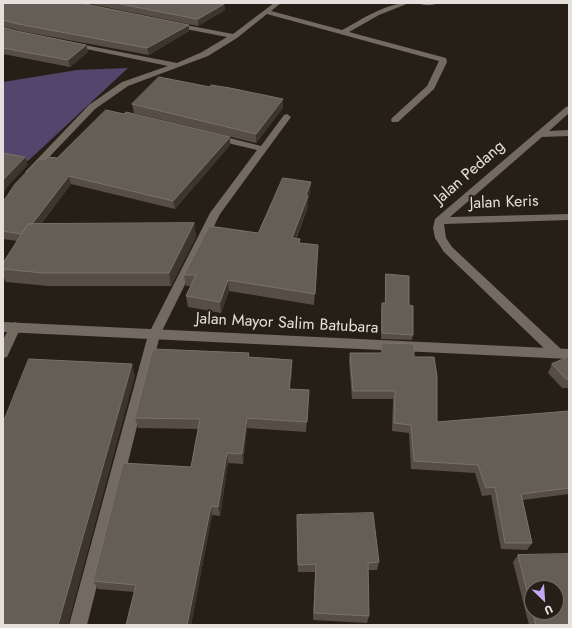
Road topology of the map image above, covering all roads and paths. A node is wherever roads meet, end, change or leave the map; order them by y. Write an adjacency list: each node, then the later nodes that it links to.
1 (278, 3): 5 (street)
2 (406, 3): 7 (street)
3 (422, 3): 4 (street)
4 (434, 3)
5 (266, 12): 7 (street); 8 (street)
6 (166, 22): 8 (street)
7 (343, 33): 15 (street)
8 (234, 36): 10 (street)
9 (63, 43): 10 (street)
10 (178, 65): 11 (street)
11 (92, 107): 13 (street); 20 (street)
12 (569, 109): 17 (street, Jalan Pedang)
13 (106, 111)
14 (287, 116): 19 (street)
15 (395, 120)
16 (569, 133): 17 (street)
17 (541, 134): 22 (street, Jalan Pedang)
18 (208, 135): 19 (street)
19 (263, 149): 24 (street)
20 (24, 178)
21 (569, 217): 22 (street, Jalan Keris)
22 (439, 221): 26 (street, Jalan Pedang)
23 (9, 327): 24 (street, Jalan Mayor Salim Batubara); 25 (street)
24 (154, 335): 26 (street, Jalan Mayor Salim Batubara); 27 (street)
25 (3, 353)
26 (563, 354)
27 (78, 625)

